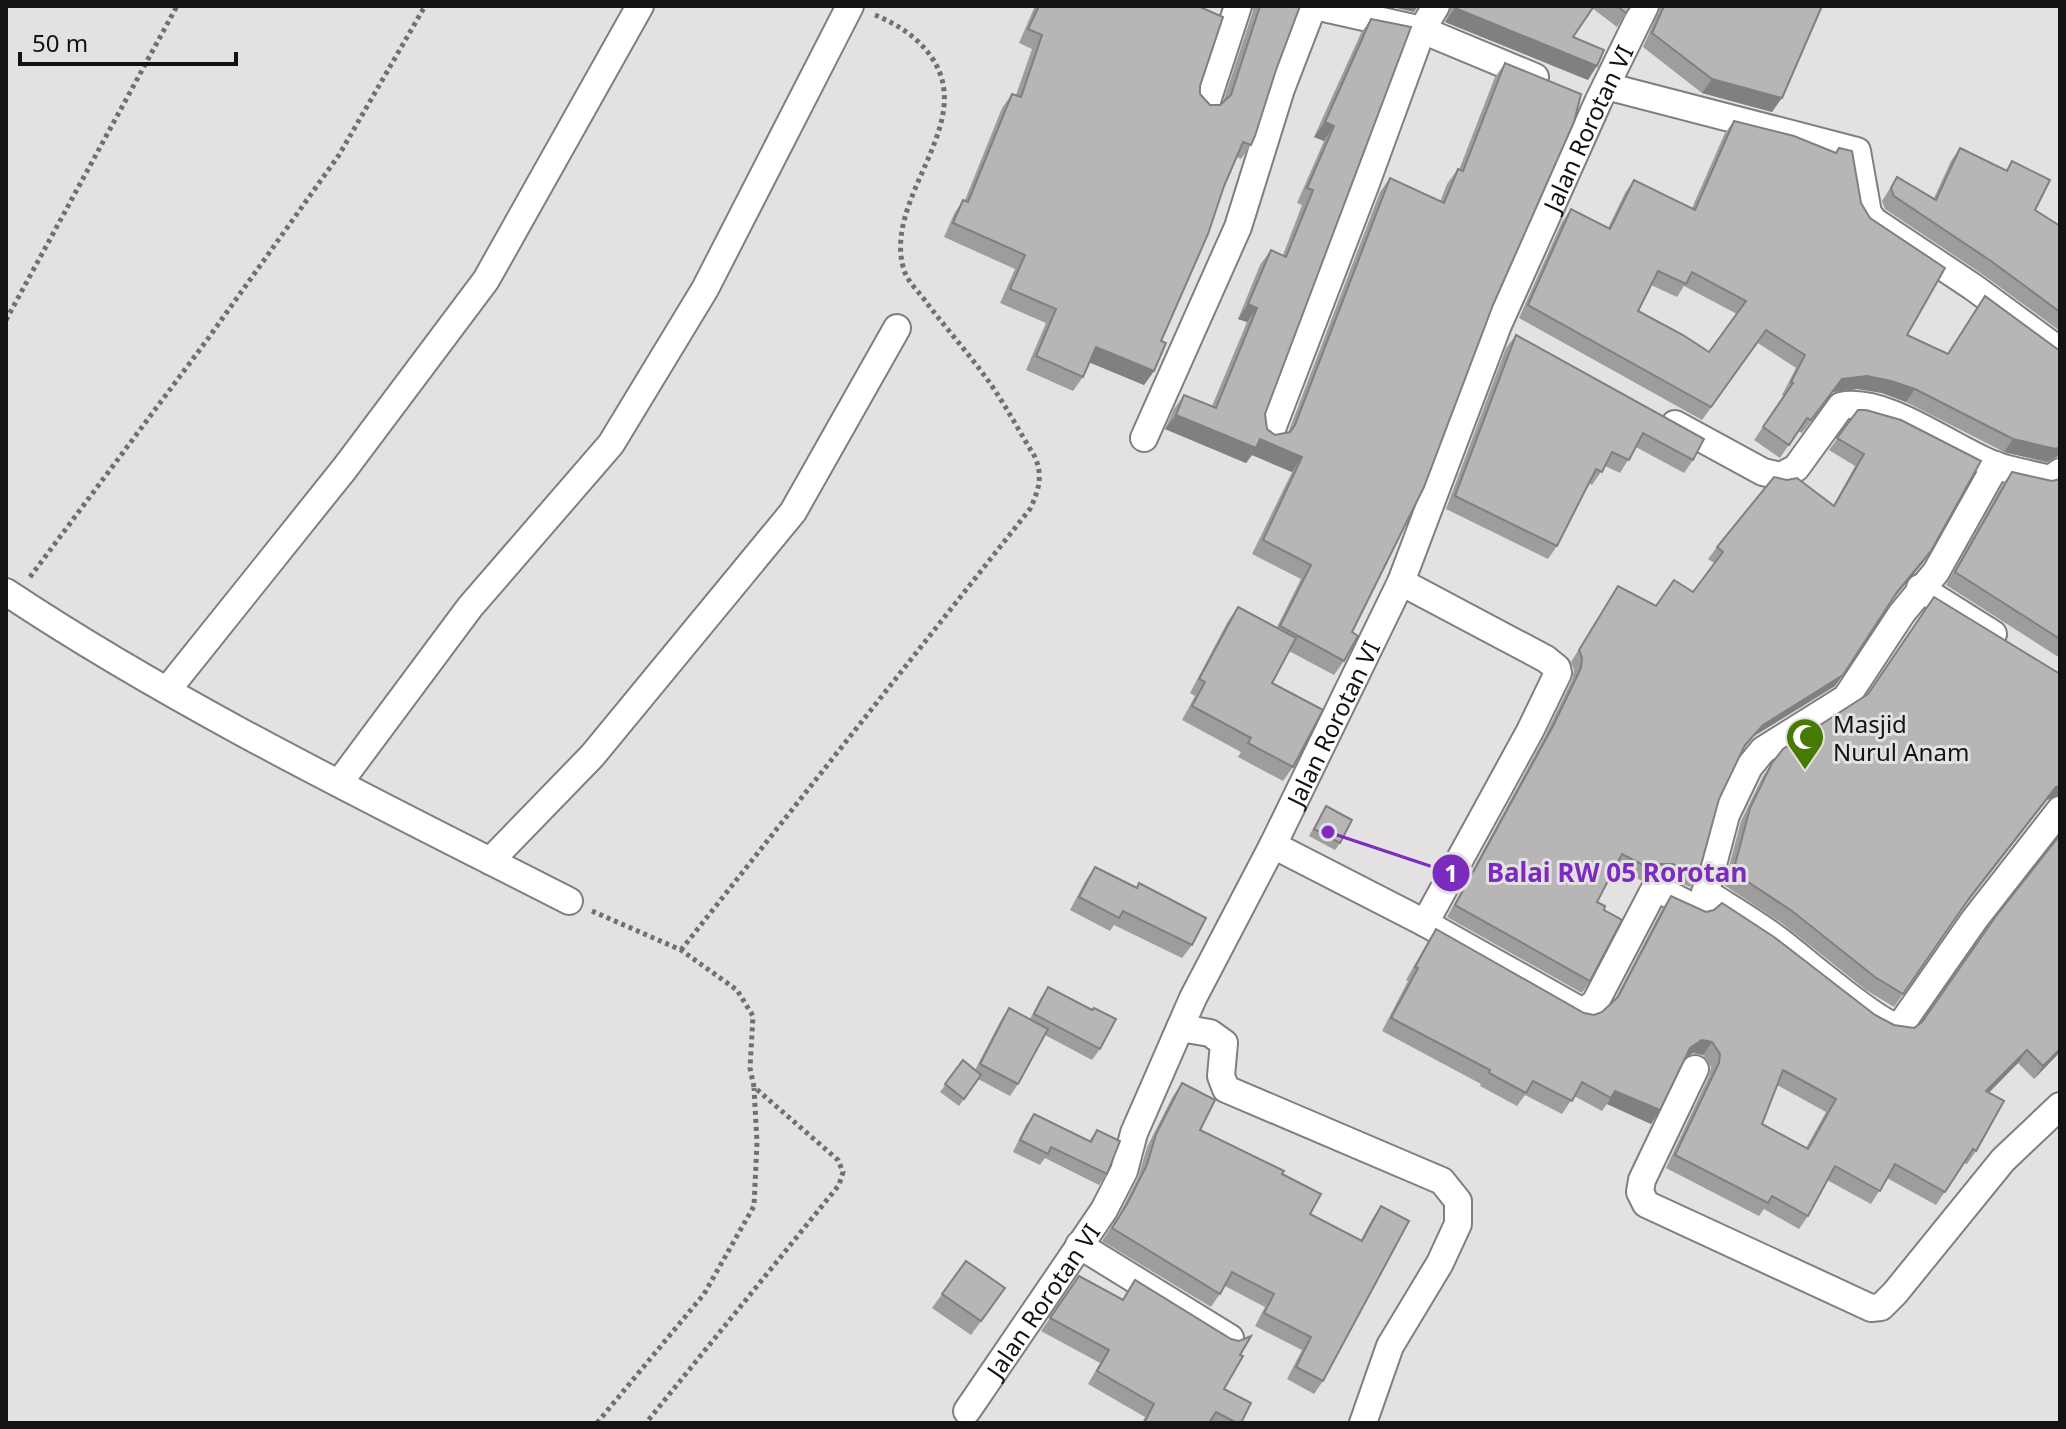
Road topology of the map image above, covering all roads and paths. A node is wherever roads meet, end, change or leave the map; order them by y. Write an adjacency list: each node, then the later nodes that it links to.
1 (177, 6): 12 (path)
2 (425, 6): 24 (path)
3 (640, 6): 26 (street)
4 (850, 6): 27 (street); 34 (path)
5 (1238, 6): 11 (street)
6 (1314, 6): 9 (street); 19 (street)
7 (1436, 6): 9 (street)
8 (1645, 6): 10 (street, Jalan Rorotan VI)
9 (1422, 30): 10 (street); 18 (street)
10 (1602, 94): 13 (street, Jalan Rorotan VI); 16 (street)
11 (1206, 104)
12 (6, 320)
13 (1498, 325): 15 (street); 22 (street, Jalan Rorotan VI)
14 (897, 328): 30 (street)
15 (1526, 341)
16 (2060, 351)
17 (1651, 411): 20 (street)
18 (1270, 434)
19 (1144, 438)
20 (1996, 465): 21 (street); 23 (street)
21 (2060, 472)
22 (1401, 582): 29 (street, Jalan Rorotan VI); 33 (street)
23 (1920, 588): 25 (street); 31 (street)
24 (10, 594): 26 (street)
25 (2009, 644)
26 (168, 689): 27 (street)
27 (339, 783): 30 (street)
28 (2060, 810): 31 (street)
29 (1273, 845): 33 (street); 35 (street, Jalan Rorotan VI)
30 (490, 861): 32 (street)
31 (1705, 892): 33 (street)
32 (569, 901): 34 (path)
33 (1425, 923)
34 (681, 950): 37 (path)
35 (1180, 1028): 39 (street, Jalan Rorotan VI); 44 (street)
36 (1695, 1069): 38 (street)
37 (754, 1087): 42 (path); 43 (path)
38 (2060, 1106)
39 (1079, 1245): 40 (street); 41 (street, Jalan Rorotan VI)
40 (1230, 1338)
41 (967, 1411)
42 (597, 1423)
43 (646, 1423)
44 (1363, 1423)

